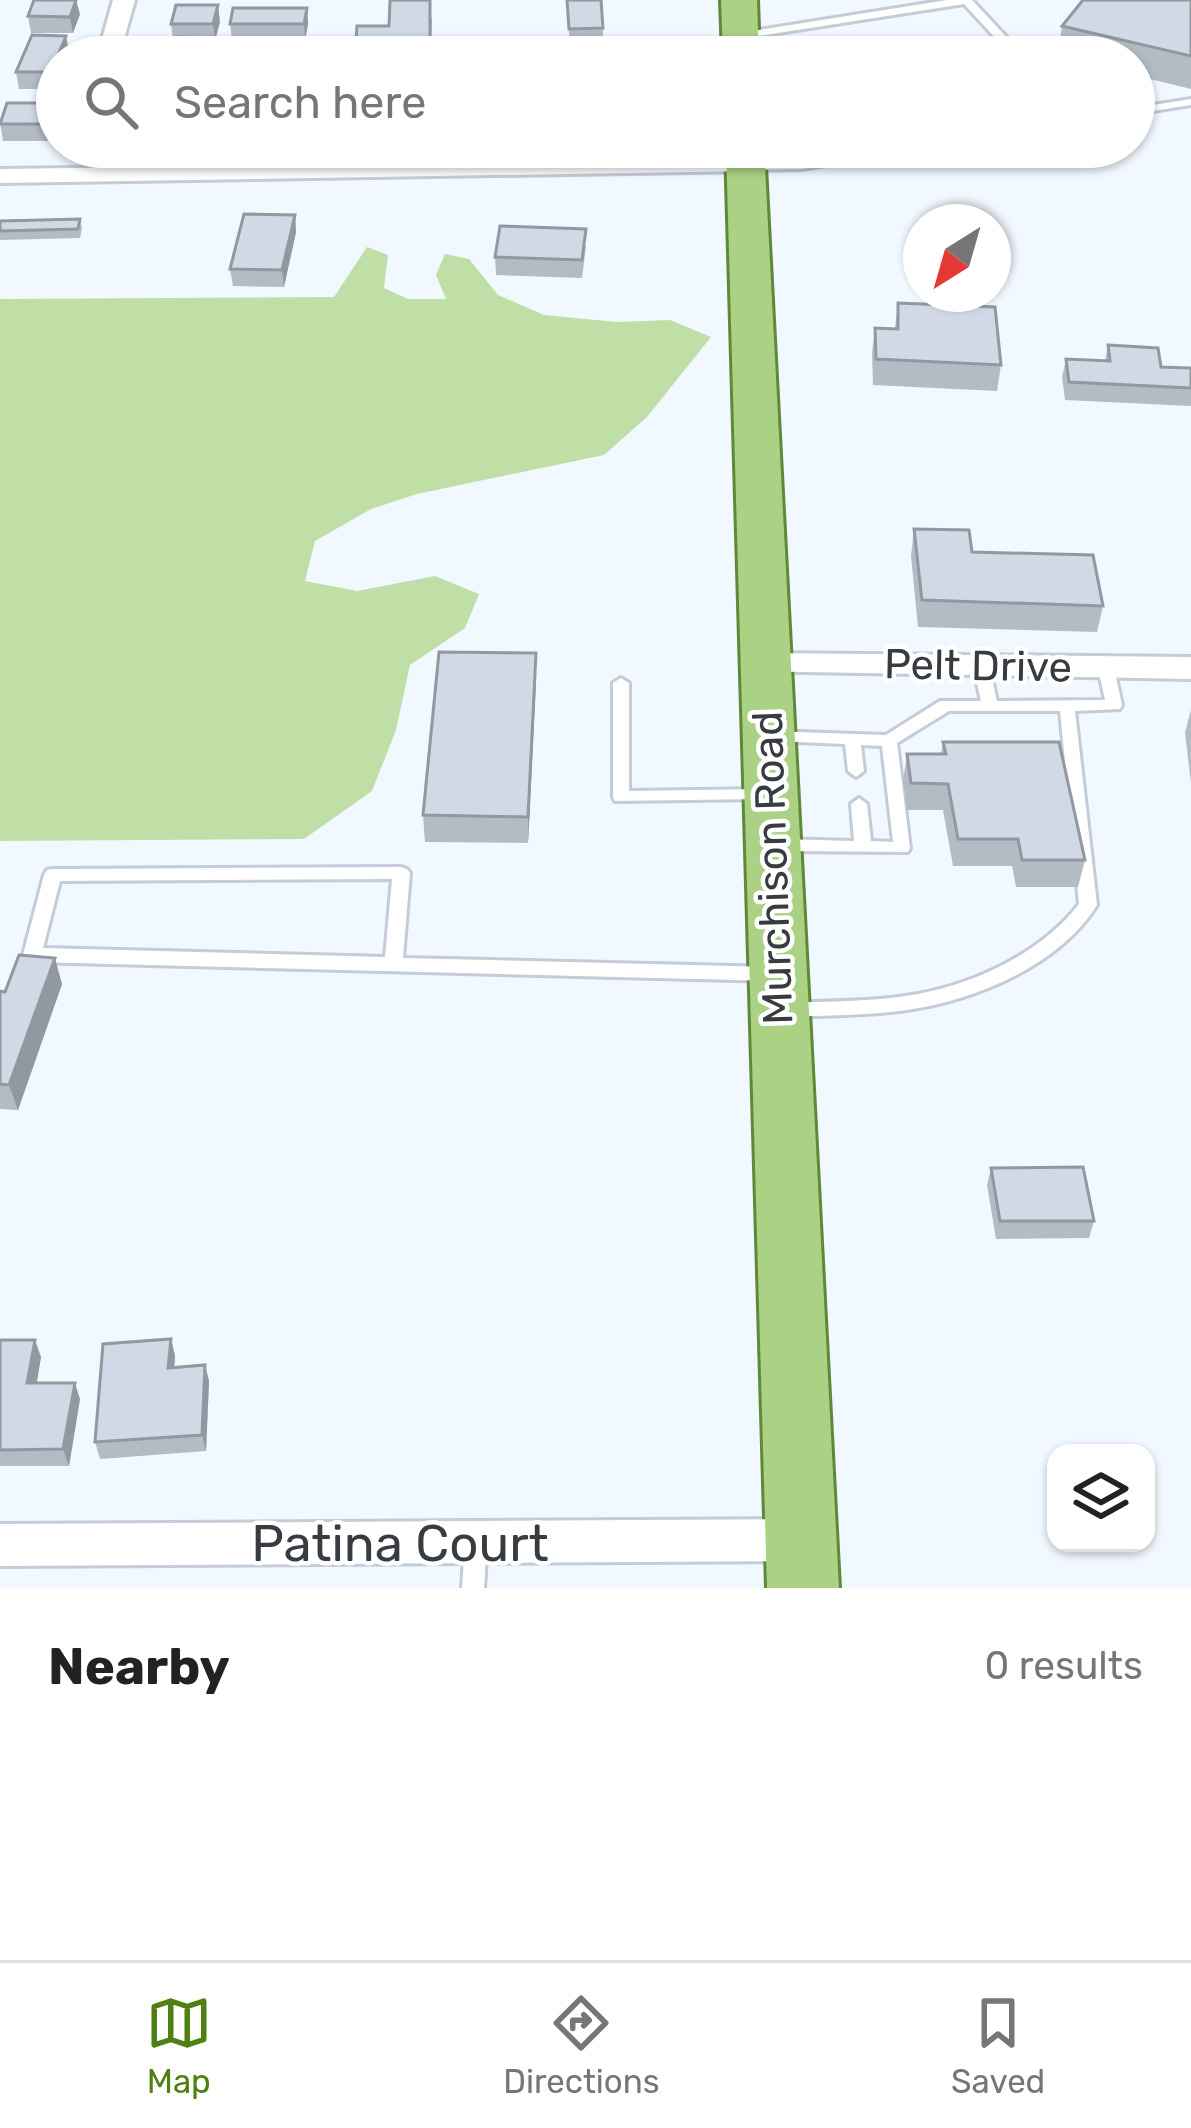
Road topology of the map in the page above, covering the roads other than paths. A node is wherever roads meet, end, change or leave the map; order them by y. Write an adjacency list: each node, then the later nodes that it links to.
1 (124, 0): 4 (street)
2 (966, 0): 3 (lane); 5 (lane)
3 (740, 31)
4 (114, 36)
5 (999, 36)
6 (1191, 102): 7 (lane)
7 (1155, 108)
8 (77, 168): 11 (street)
9 (306, 168): 11 (street)
10 (745, 168): 13 (main road, Murchison Road)
11 (75, 175): 12 (street)
12 (0, 176)
13 (765, 664): 14 (street, Pelt Drive); 20 (main road, Murchison Road)
14 (981, 666): 15 (street, Pelt Drive); 18 (lane)
15 (1106, 668): 16 (street, Pelt Drive); 19 (lane)
16 (1191, 668)
17 (621, 683): 25 (lane)
18 (990, 706): 19 (lane); 22 (lane)
19 (1067, 706): 28 (lane)
20 (768, 735): 21 (lane); 25 (main road, Murchison Road)
21 (852, 739): 22 (lane); 23 (lane)
22 (889, 741): 26 (lane)
23 (856, 771)
24 (859, 804): 26 (lane)
25 (771, 820): 26 (lane); 28 (main road, Murchison Road)
26 (863, 847)
27 (394, 962): 27 (lane); 28 (lane)
28 (778, 993): 31 (main road, Murchison Road)
29 (476, 1542): 30 (street, Patina Court); 31 (street, Patina Court); 32 (lane)
30 (0, 1545)
31 (802, 1564)
32 (473, 1588)

